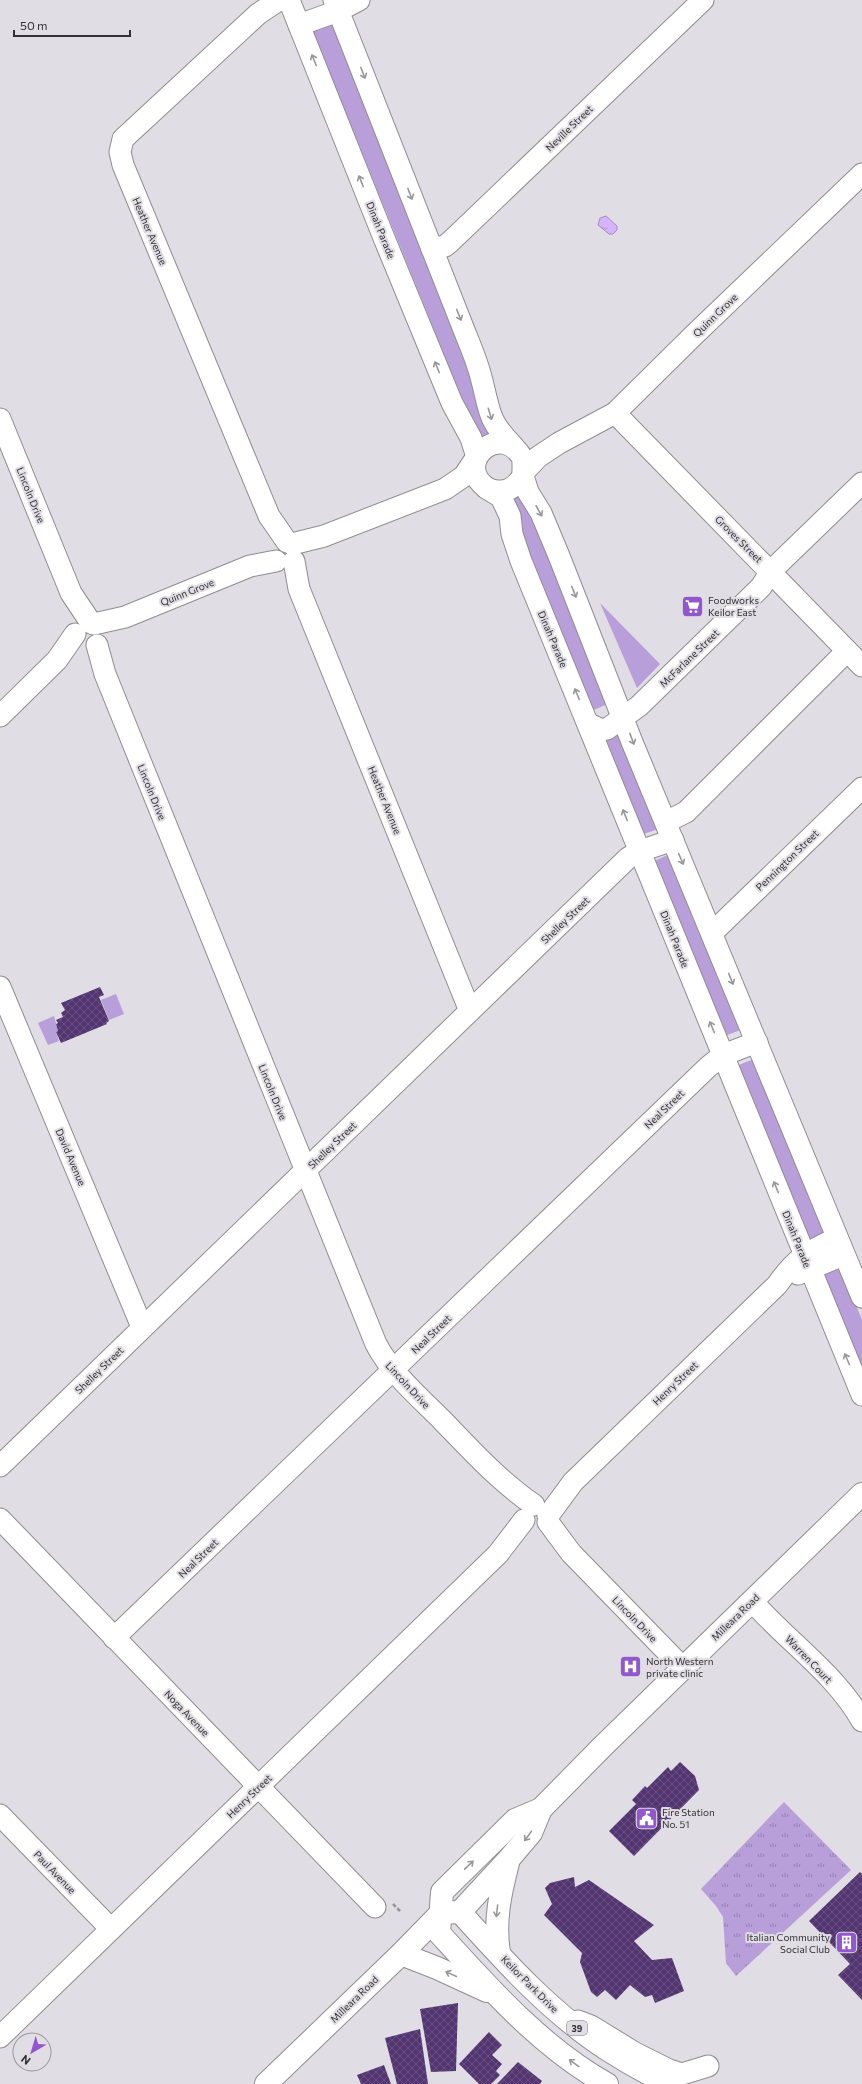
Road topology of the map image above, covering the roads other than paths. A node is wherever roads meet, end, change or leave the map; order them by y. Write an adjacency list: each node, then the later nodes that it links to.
1 (279, 0): 18 (street, Heather Avenue)
2 (289, 0): 6 (street, Dinah Parade)
3 (359, 0): 5 (street)
4 (703, 0): 8 (street, Neville Street)
5 (336, 6): 6 (street); 8 (street, one-way to 8)
6 (299, 24): 13 (street, Dinah Parade, one-way to 6)
7 (862, 174): 9 (street, Quinn Grove)
8 (432, 249): 12 (street, one-way to 12)
9 (615, 413): 11 (street, Quinn Grove); 19 (street, Groves Street)
10 (0, 419): 20 (street, Lincoln Drive)
11 (559, 443): 12 (street, Quinn Grove); 14 (street, Quinn Grove)
12 (514, 447): 13 (street); 14 (street)
13 (477, 457): 16 (street); 17 (street, Quinn Grove)
14 (523, 475): 16 (street); 24 (street, one-way to 24)
15 (862, 483): 19 (street, McFarlane Street)
16 (486, 487): 17 (street, Quinn Grove); 25 (street, Dinah Parade, one-way to 16)
17 (445, 489): 18 (street, Quinn Grove)
18 (285, 553): 20 (street, Quinn Grove); 31 (street, Heather Avenue)
19 (770, 571): 21 (street, Groves Street); 24 (street, McFarlane Street)
20 (88, 636): 23 (street, Quinn Grove); 34 (street, Lincoln Drive)
21 (847, 651): 22 (street, Groves Street); 27 (street, Shelley Street)
22 (862, 666)
23 (0, 716)
24 (624, 719): 25 (street, McFarlane Street); 27 (street, one-way to 27)
25 (589, 724): 28 (street, Dinah Parade, one-way to 25)
26 (862, 788): 29 (street, Pennington Street)
27 (670, 831): 28 (street, Shelley Street); 29 (street, one-way to 29)
28 (640, 851): 31 (street, Shelley Street); 33 (street, Dinah Parade, one-way to 28)
29 (712, 933): 32 (street, one-way to 32)
30 (0, 987): 38 (street, David Avenue)
31 (470, 1011): 34 (street, Shelley Street)
32 (757, 1042): 33 (street, Neal Street); 35 (street)
33 (723, 1055): 36 (street, Dinah Parade, one-way to 33); 39 (street, Neal Street)
34 (305, 1171): 38 (street, Shelley Street); 39 (street, Lincoln Drive)
35 (840, 1247): 36 (street, Henry Street); 37 (street)
36 (807, 1262): 40 (street, Dinah Parade, one-way to 36); 43 (street, Henry Street)
37 (862, 1297)
38 (142, 1327): 41 (street, Shelley Street)
39 (393, 1370): 43 (street, Lincoln Drive); 46 (street, Neal Street)
40 (862, 1395)
41 (0, 1466)
42 (862, 1494): 45 (main road, Milleara Road)
43 (536, 1518): 47 (street, Lincoln Drive); 49 (street, Henry Street)
44 (0, 1519): 46 (street, Noga Avenue)
45 (752, 1601): 47 (main road, Milleara Road); 48 (street, Warren Court)
46 (114, 1638): 49 (street, Noga Avenue)
47 (683, 1668): 50 (main road, Milleara Road)
48 (862, 1721)
49 (258, 1787): 53 (street, Noga Avenue); 55 (street, Henry Street)
50 (541, 1809): 52 (main road, Milleara Road, one-way to 52); 54 (main road, Milleara Road, one-way to 50)
51 (0, 1814): 55 (street, Paul Avenue)
52 (509, 1860): 54 (main road, Milleara Road); 56 (main road, one-way to 56)
53 (375, 1907)
54 (450, 1913): 56 (main road, Keilor Park Drive / 39); 57 (main road, Milleara Road); 58 (main road)
55 (111, 1929): 60 (street, Henry Street)
56 (499, 1953): 59 (main road, Keilor Park Drive / 39)
57 (401, 1954): 58 (main road, one-way to 57); 62 (main road, Milleara Road)
58 (499, 1996): 63 (main road, one-way to 58)
59 (560, 2014): 61 (street); 64 (main road, Keilor Park Drive / 39)
60 (0, 2037)
61 (707, 2067)
62 (266, 2084)
63 (607, 2084)
64 (669, 2084)

